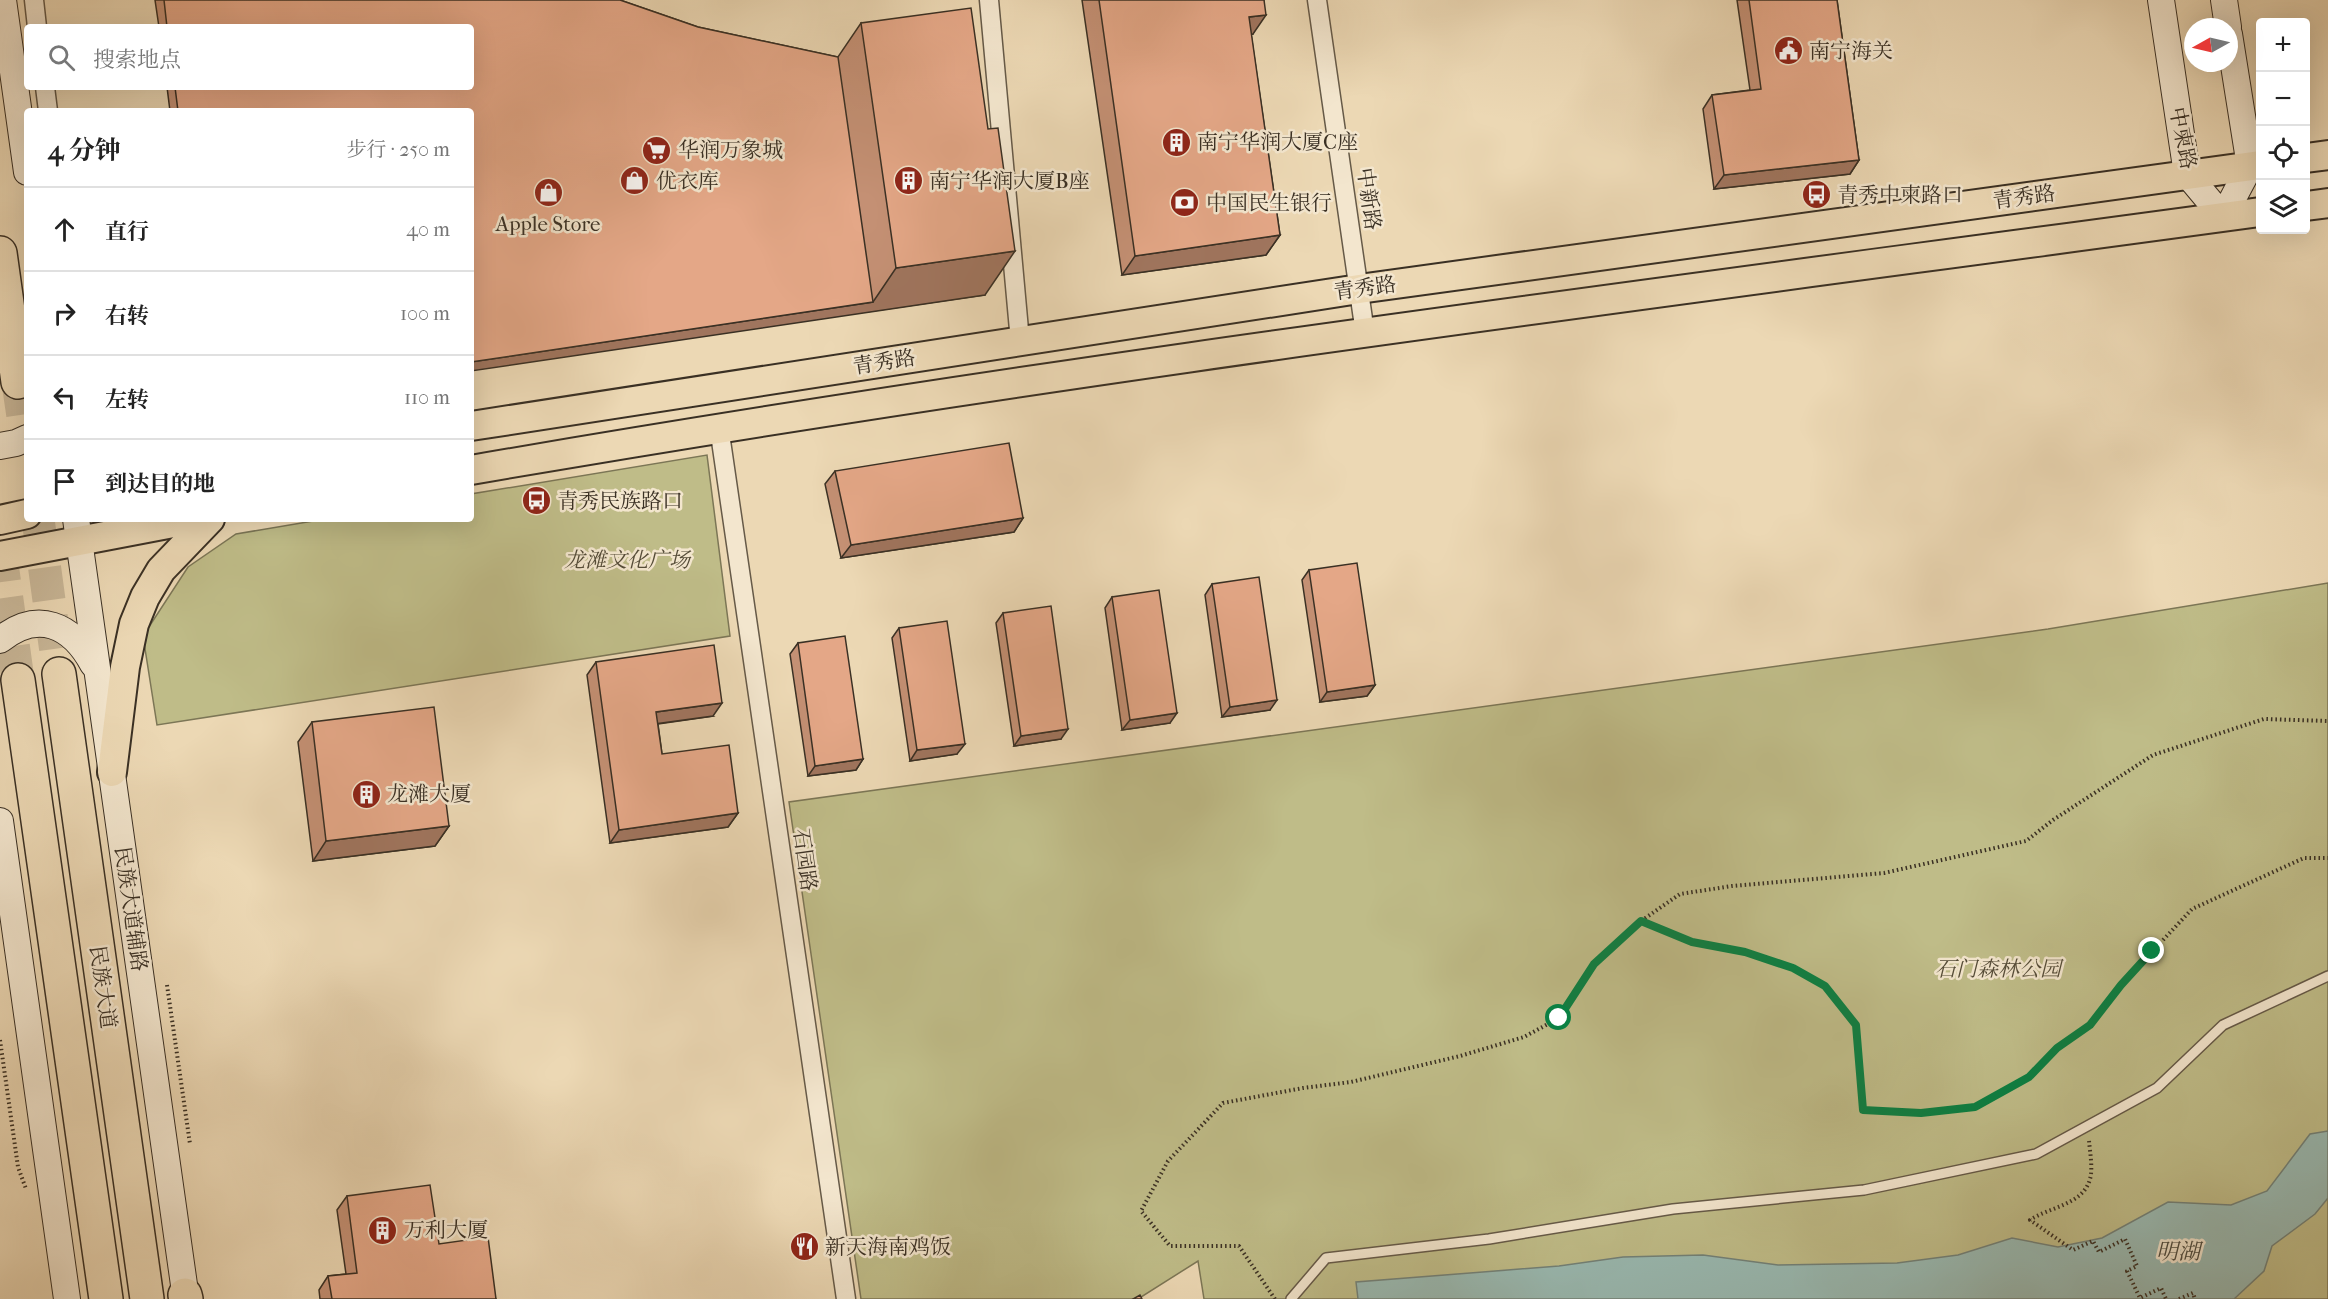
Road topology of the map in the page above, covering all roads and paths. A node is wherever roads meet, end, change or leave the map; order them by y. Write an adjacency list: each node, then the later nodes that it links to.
1 (3, 0): 12 (street)
2 (34, 0): 8 (street)
3 (989, 0): 24 (street)
4 (1317, 0): 22 (street, 中新路)
5 (2161, 0): 16 (street, 中柬路)
6 (2224, 0): 7 (street)
7 (2227, 18)
8 (37, 24)
9 (2236, 72): 15 (street)
10 (45, 90): 11 (street)
11 (48, 108)
12 (24, 150)
13 (2328, 155): 14 (main road)
14 (2310, 157)
15 (2255, 166): 16 (main road, 青秀路); 20 (street)
16 (2187, 174): 20 (street, 中柬路); 22 (main road, 青秀路)
17 (2328, 203): 18 (main road)
18 (2310, 205)
19 (2256, 213): 20 (main road, 青秀路)
20 (2223, 217): 23 (main road, 青秀路)
21 (0, 253): 25 (highway)
22 (1359, 289): 23 (street, 中新路); 24 (main road, 青秀路)
23 (1365, 333): 27 (main road, 青秀路)
24 (1020, 341): 26 (main road, 青秀路)
25 (18, 382)
26 (474, 426)
27 (719, 427): 30 (main road, 青秀路); 52 (street, 石园路)
28 (24, 439): 29 (street)
29 (0, 446)
30 (474, 469)
31 (24, 515): 32 (main road)
32 (0, 520)
33 (162, 522): 35 (main road)
34 (207, 522): 42 (main road)
35 (78, 530): 36 (main road); 38 (street, 民族大道辅路)
36 (0, 556)
37 (0, 640): 38 (street)
38 (98, 673): 42 (street, 民族大道辅路)
39 (59, 674): 51 (highway, 民族大道)
40 (18, 680): 50 (highway, 民族大道)
41 (2328, 721): 45 (path)
42 (112, 772): 48 (street, 民族大道辅路)
43 (0, 821): 49 (street)
44 (2328, 858): 45 (path)
45 (1641, 921): 53 (path)
46 (2328, 976): 47 (lane)
47 (2089, 1125): 54 (lane); 55 (path)
48 (186, 1298)
49 (68, 1299)
50 (106, 1299)
51 (147, 1299)
52 (846, 1299)
53 (1275, 1299)
54 (1291, 1299)
55 (2166, 1299)
56 (2179, 1299): 57 (path)
57 (2195, 1299)

